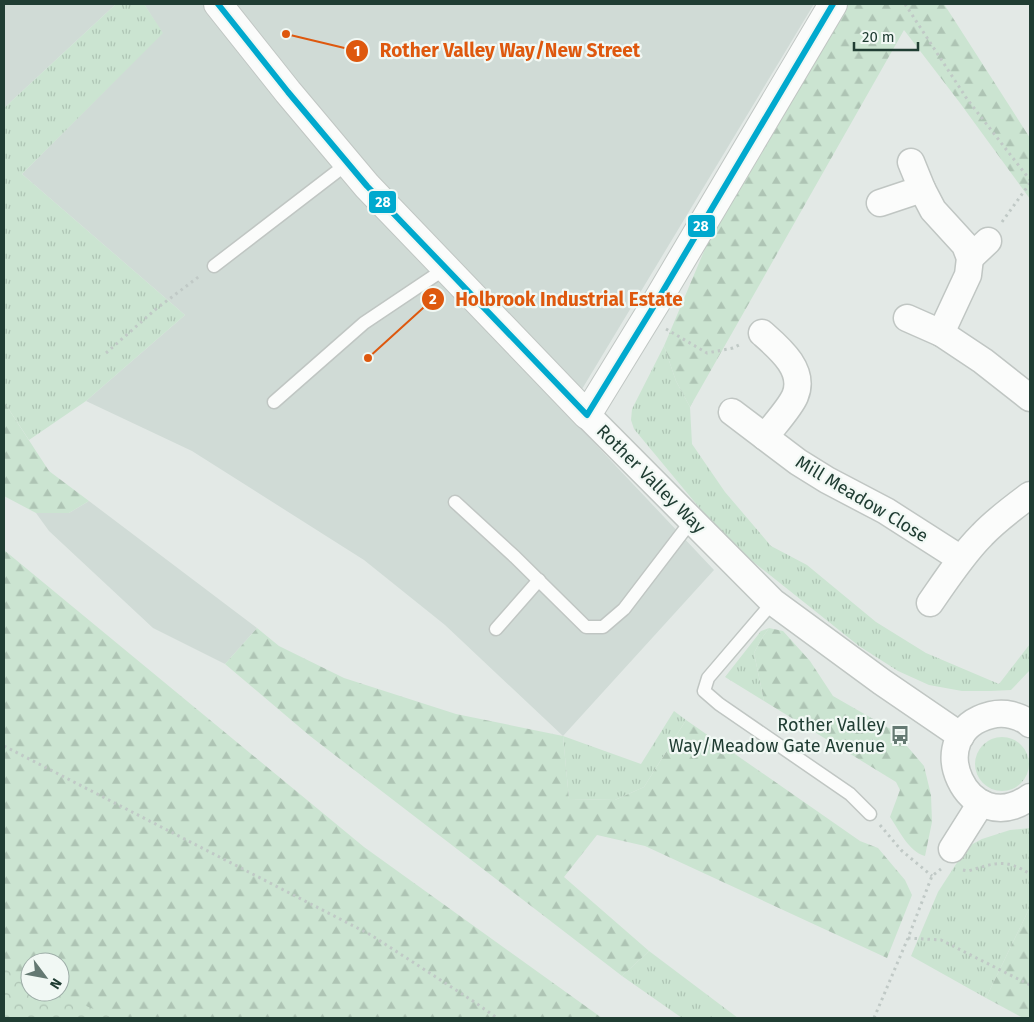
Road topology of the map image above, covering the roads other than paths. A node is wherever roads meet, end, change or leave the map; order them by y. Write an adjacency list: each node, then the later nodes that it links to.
1 (218, 4): 4 (street, Rother Valley Way)
2 (832, 4): 15 (street)
3 (911, 162): 5 (street)
4 (348, 164): 7 (lane); 8 (street, Rother Valley Way)
5 (922, 189): 6 (street); 11 (street)
6 (880, 203)
7 (214, 266)
8 (446, 268): 13 (lane); 15 (street, Rother Valley Way)
9 (907, 318): 11 (street)
10 (762, 333): 16 (street)
11 (941, 333): 12 (street)
12 (1030, 398)
13 (274, 402)
14 (732, 412): 16 (street, Mill Meadow Close)
15 (587, 415): 19 (street, Rother Valley Way)
16 (765, 437): 20 (street, Mill Meadow Close)
17 (1030, 495): 20 (street)
18 (455, 502): 21 (lane)
19 (692, 520): 21 (lane); 22 (street, Rother Valley Way)
20 (961, 559): 23 (street)
21 (539, 580): 24 (lane)
22 (773, 602): 26 (street, Rother Valley Way); 29 (lane)
23 (930, 603)
24 (496, 629)
25 (1029, 719): 26 (street)
26 (961, 736): 28 (street)
27 (1030, 797): 28 (street)
28 (982, 803): 30 (street)
29 (870, 814)
30 (956, 859)

